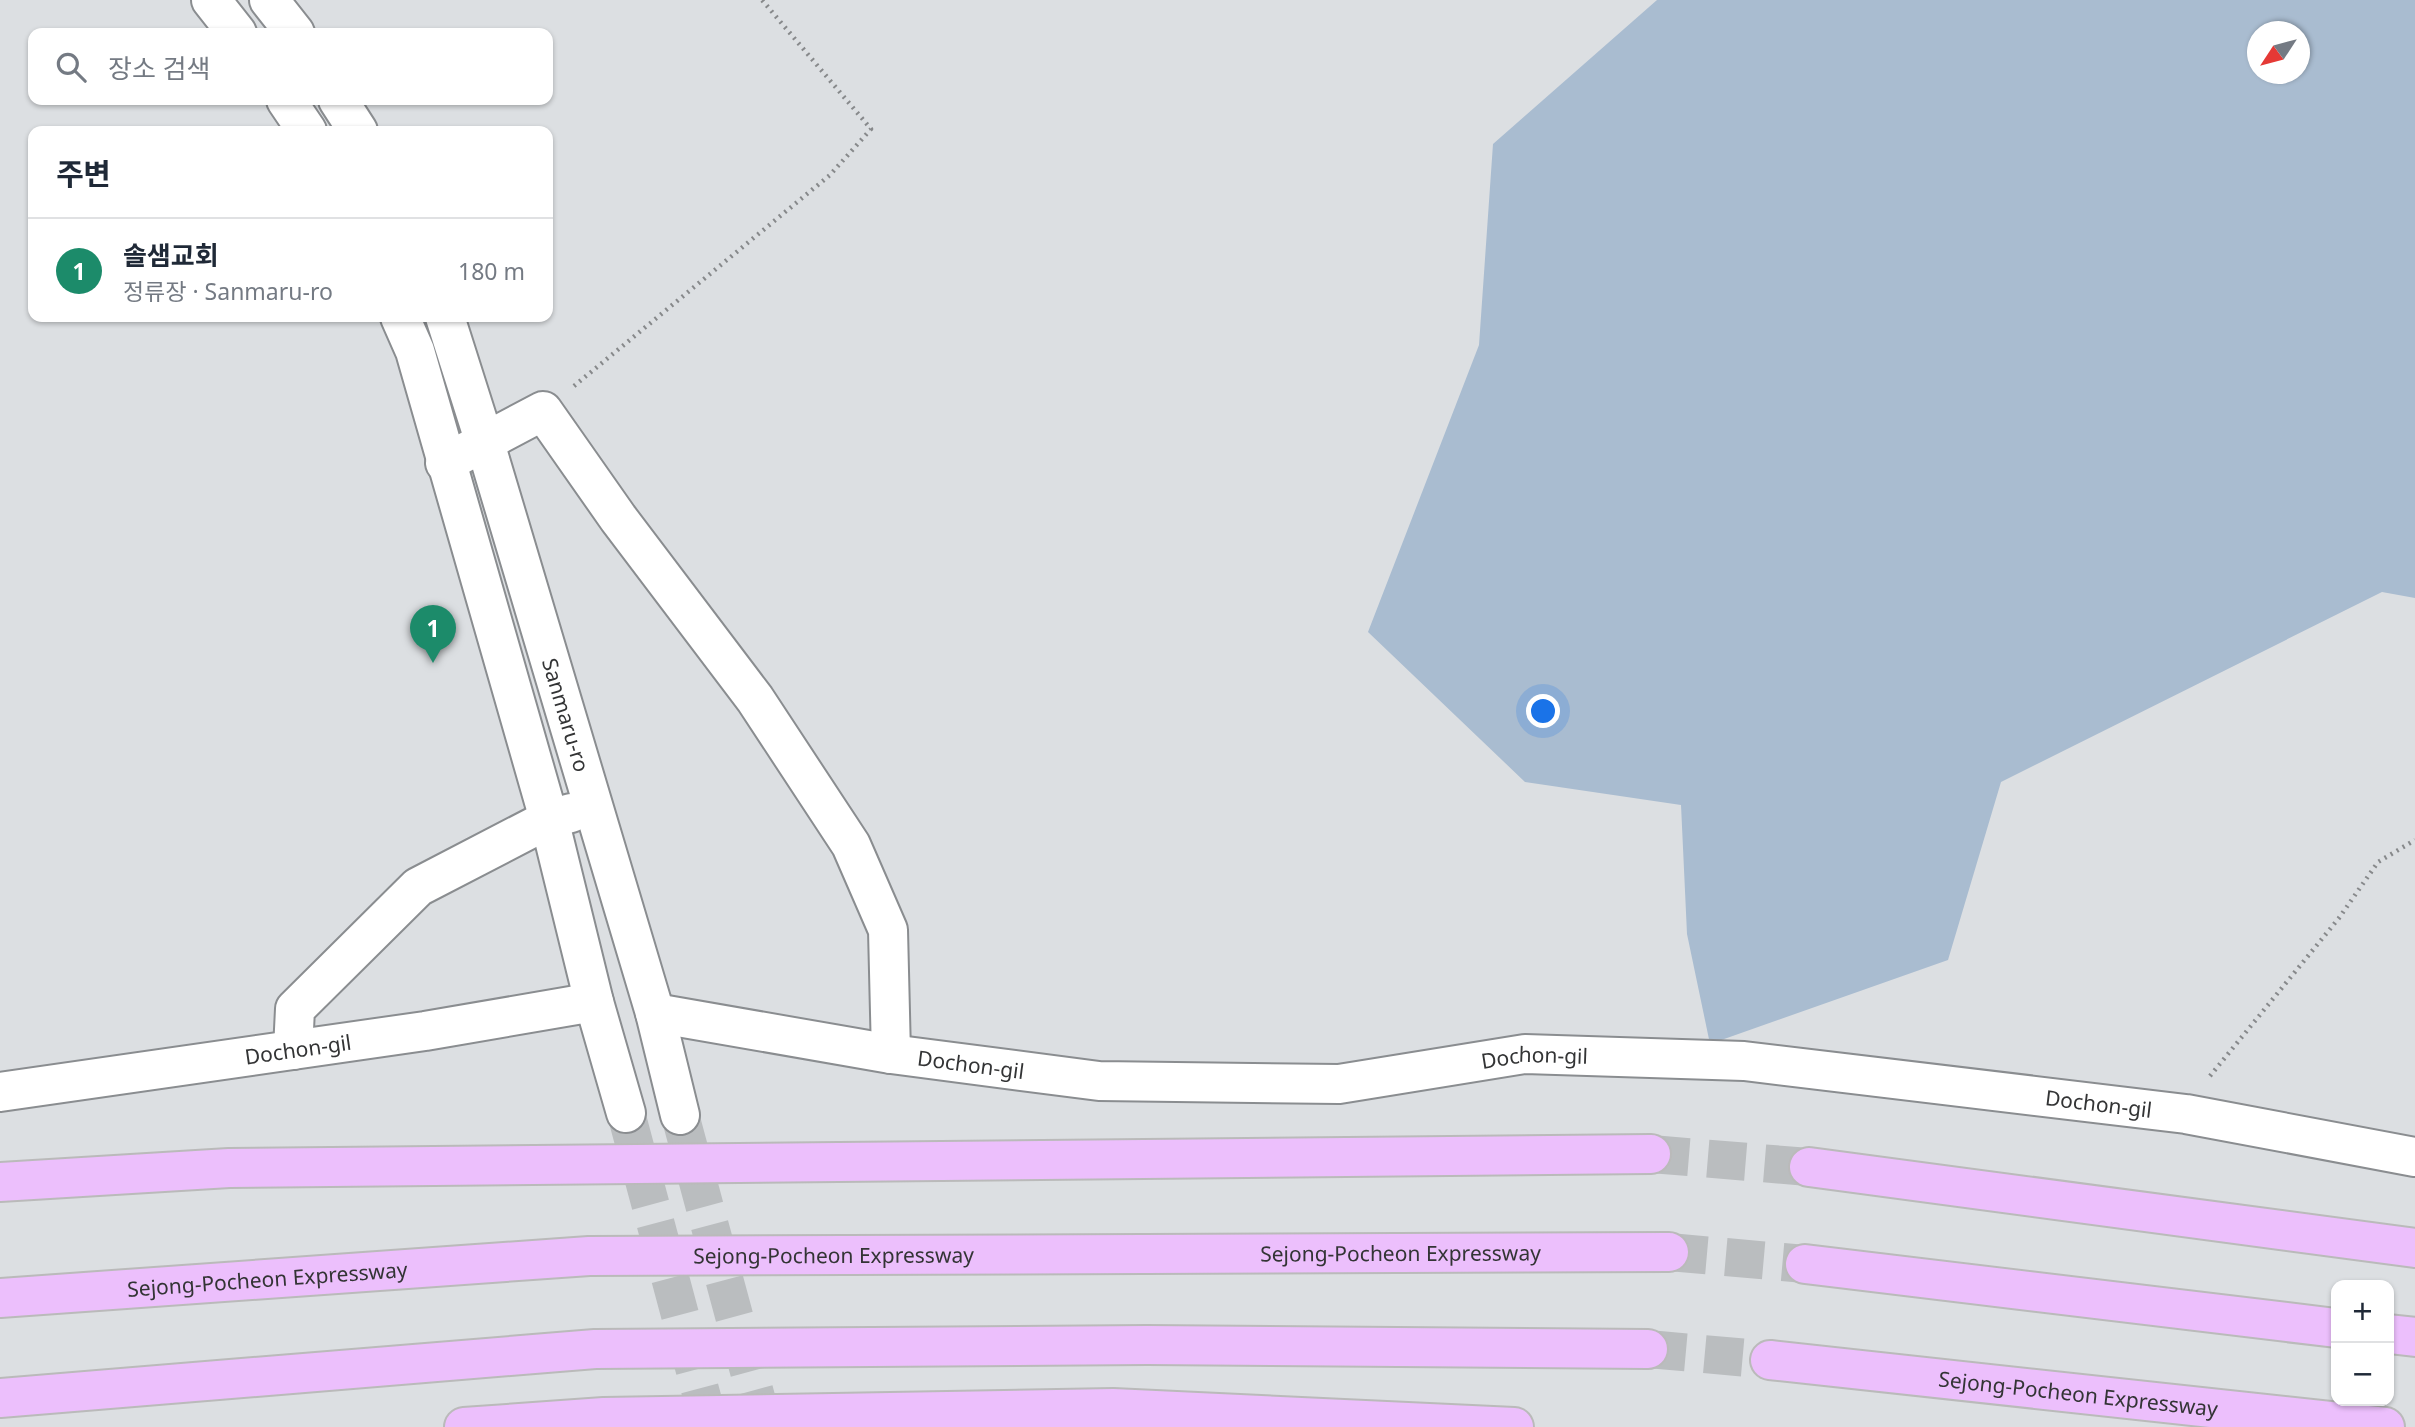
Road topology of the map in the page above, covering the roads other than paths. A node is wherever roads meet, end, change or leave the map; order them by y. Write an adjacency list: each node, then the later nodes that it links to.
1 (211, 0): 3 (street)
2 (269, 0): 4 (street)
3 (233, 28)
4 (291, 28)
5 (289, 105): 7 (street)
6 (341, 105): 8 (street)
7 (304, 126)
8 (355, 126)
9 (402, 322): 12 (street)
10 (447, 322): 11 (street, Sanmaru-ro)
11 (485, 443): 12 (street); 13 (street, Sanmaru-ro); 18 (street)
12 (445, 463): 14 (street)
13 (593, 806): 14 (street); 16 (street, Sanmaru-ro)
14 (549, 820): 15 (street); 17 (street)
15 (594, 1002): 17 (street, Dochon-gil); 20 (street)
16 (655, 1013): 18 (street, Dochon-gil); 21 (street, Sanmaru-ro)
17 (293, 1050): 19 (street, Dochon-gil)
18 (891, 1054): 23 (street, Dochon-gil)
19 (0, 1093)
20 (626, 1113)
21 (680, 1115)
22 (1651, 1154): 25 (highway)
23 (2415, 1157)
24 (1809, 1167): 26 (highway)
25 (0, 1182)
26 (2415, 1248)
27 (1669, 1252): 29 (highway, Sejong-Pocheon Expressway)
28 (1805, 1264): 30 (highway)
29 (0, 1298)
30 (2331, 1327)
31 (2394, 1335): 32 (highway)
32 (2415, 1337)
33 (1648, 1349): 35 (highway)
34 (1770, 1360): 38 (highway, Sejong-Pocheon Expressway)
35 (0, 1398)
36 (464, 1427): 37 (highway)
37 (1514, 1427)
38 (2385, 1427)

